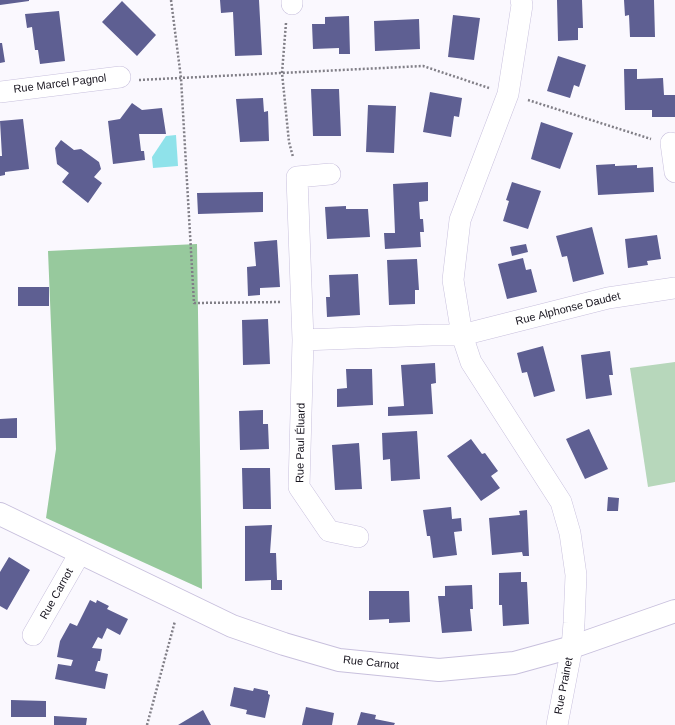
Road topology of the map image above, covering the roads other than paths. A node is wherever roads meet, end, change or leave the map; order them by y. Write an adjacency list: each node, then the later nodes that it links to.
1 (521, 0): 8 (street, Rue Prainet)
2 (120, 77): 3 (street, Rue Marcel Pagnol)
3 (0, 92)
4 (671, 144): 5 (street)
5 (675, 172)
6 (330, 174): 9 (street, Rue Paul Éluard)
7 (675, 288): 8 (street, Rue Alphonse Daudet)
8 (462, 335): 9 (street); 15 (street, Rue Prainet)
9 (303, 340): 11 (street, Rue Paul Éluard)
10 (0, 514): 12 (street, Rue Carnot)
11 (358, 537)
12 (80, 553): 14 (street, Rue Carnot); 15 (street, Rue Carnot)
13 (675, 611): 15 (street, Rue Carnot)
14 (33, 636)
15 (572, 647): 16 (street, Rue Prainet)
16 (557, 725)

